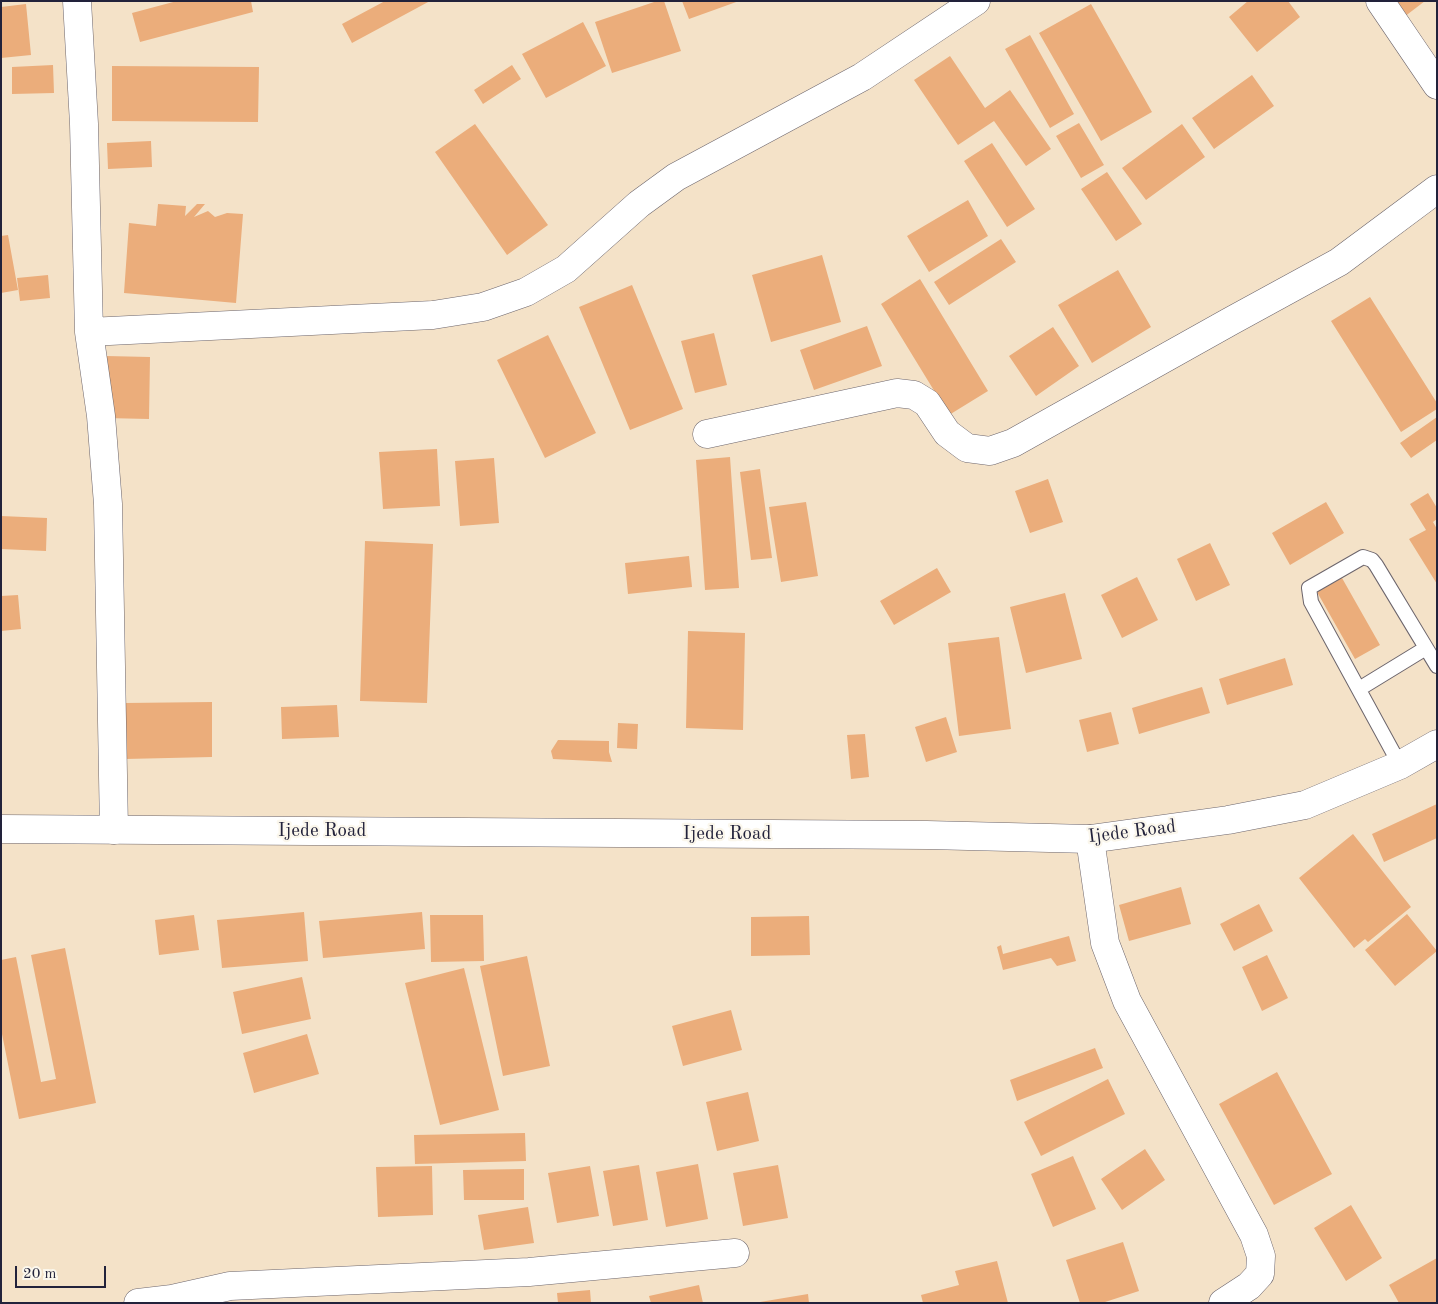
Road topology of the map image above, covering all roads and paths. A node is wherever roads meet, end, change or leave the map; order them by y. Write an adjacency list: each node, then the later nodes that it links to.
1 (78, 1): 6 (street)
2 (976, 1): 6 (street)
3 (1380, 1): 4 (street)
4 (1437, 85)
5 (1437, 189): 7 (street)
6 (89, 332): 14 (street)
7 (707, 434)
8 (1426, 648): 9 (lane); 10 (lane); 10 (lane)
9 (1437, 666)
10 (1359, 689): 12 (lane)
11 (1437, 744): 12 (street, Ijede Road)
12 (1400, 765): 15 (street, Ijede Road)
13 (1, 829): 14 (street, Ijede Road)
14 (114, 830): 15 (street, Ijede Road)
15 (1090, 839): 19 (street)
16 (735, 1253): 17 (street)
17 (172, 1301): 18 (street)
18 (138, 1303)
19 (1223, 1303)

